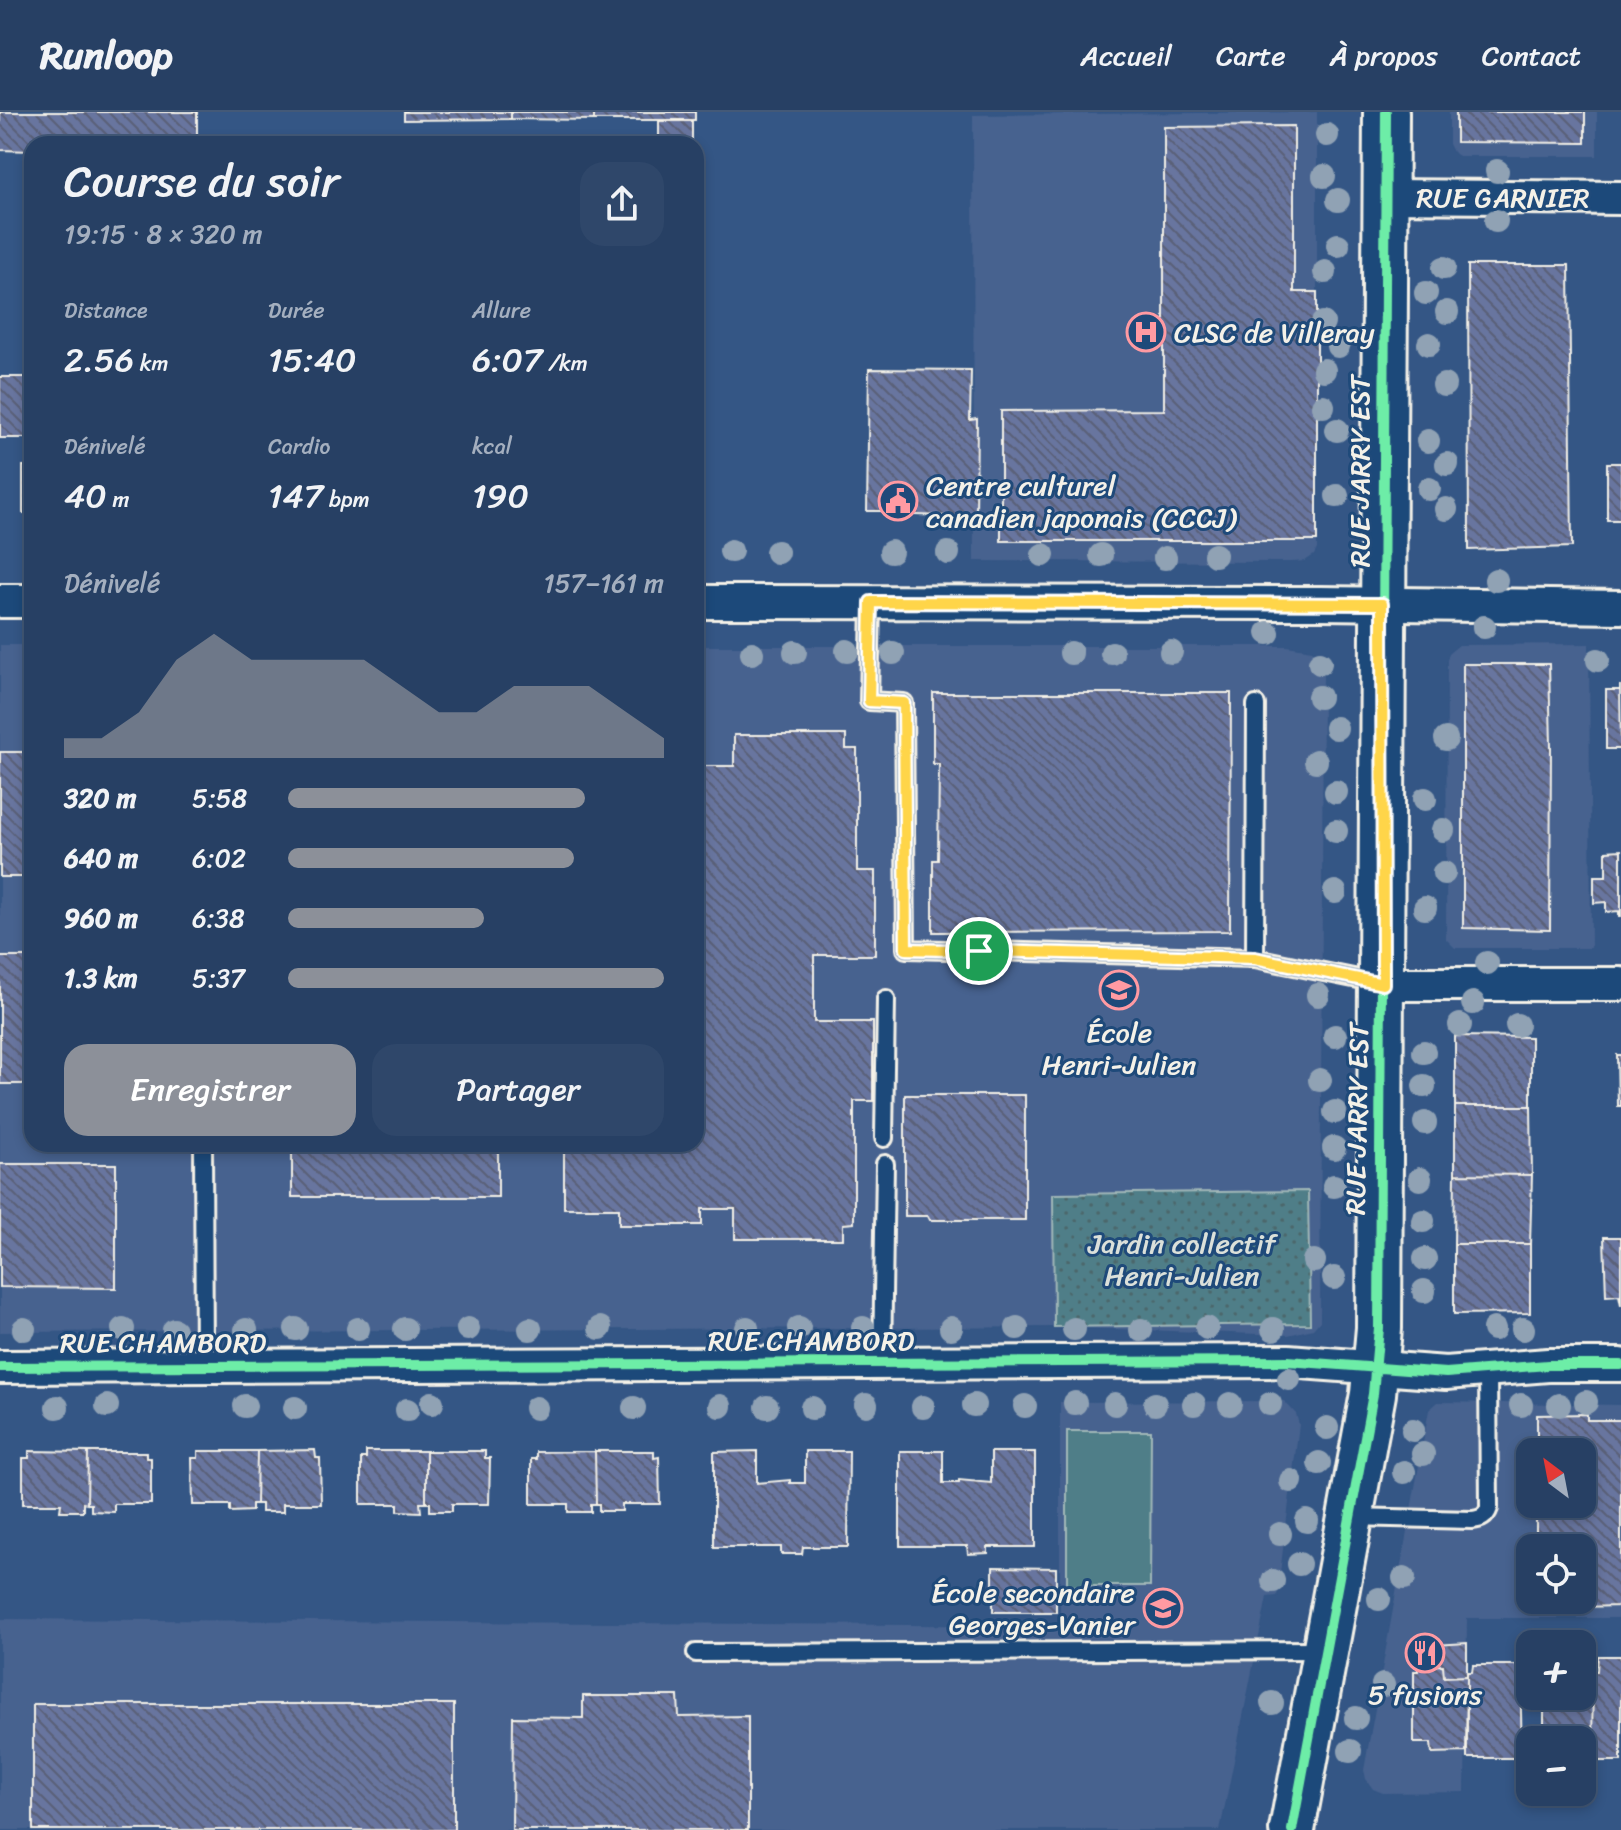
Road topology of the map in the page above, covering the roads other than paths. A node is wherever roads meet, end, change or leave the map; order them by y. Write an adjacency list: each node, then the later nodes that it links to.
1 (1386, 112): 2 (main road, RUE JARRY EST)
2 (1385, 196): 3 (street, RUE GARNIER); 8 (main road, RUE JARRY EST)
3 (1621, 198)
4 (0, 601): 5 (street)
5 (24, 601)
6 (704, 602): 7 (street)
7 (871, 602): 8 (street); 11 (lane)
8 (1382, 604): 9 (street); 12 (main road, RUE JARRY EST)
9 (1621, 607)
10 (1256, 705): 11 (lane)
11 (1255, 958): 12 (lane)
12 (1383, 984): 13 (street); 22 (main road, RUE JARRY EST)
13 (1621, 984)
14 (886, 999): 15 (lane)
15 (884, 1138)
16 (203, 1152): 20 (lane)
17 (885, 1164): 18 (lane)
18 (882, 1363): 20 (street, RUE CHAMBORD); 22 (street, RUE CHAMBORD)
19 (1621, 1365): 23 (street, RUE CHAMBORD)
20 (204, 1366): 21 (street, RUE CHAMBORD)
21 (0, 1367)
22 (1377, 1369): 23 (street, RUE CHAMBORD); 24 (main road, RUE JARRY EST)
23 (1488, 1370): 24 (lane)
24 (1351, 1517): 25 (main road, RUE JARRY EST)
25 (1325, 1650): 26 (lane); 27 (main road, RUE JARRY EST)
26 (696, 1653)
27 (1292, 1830)

